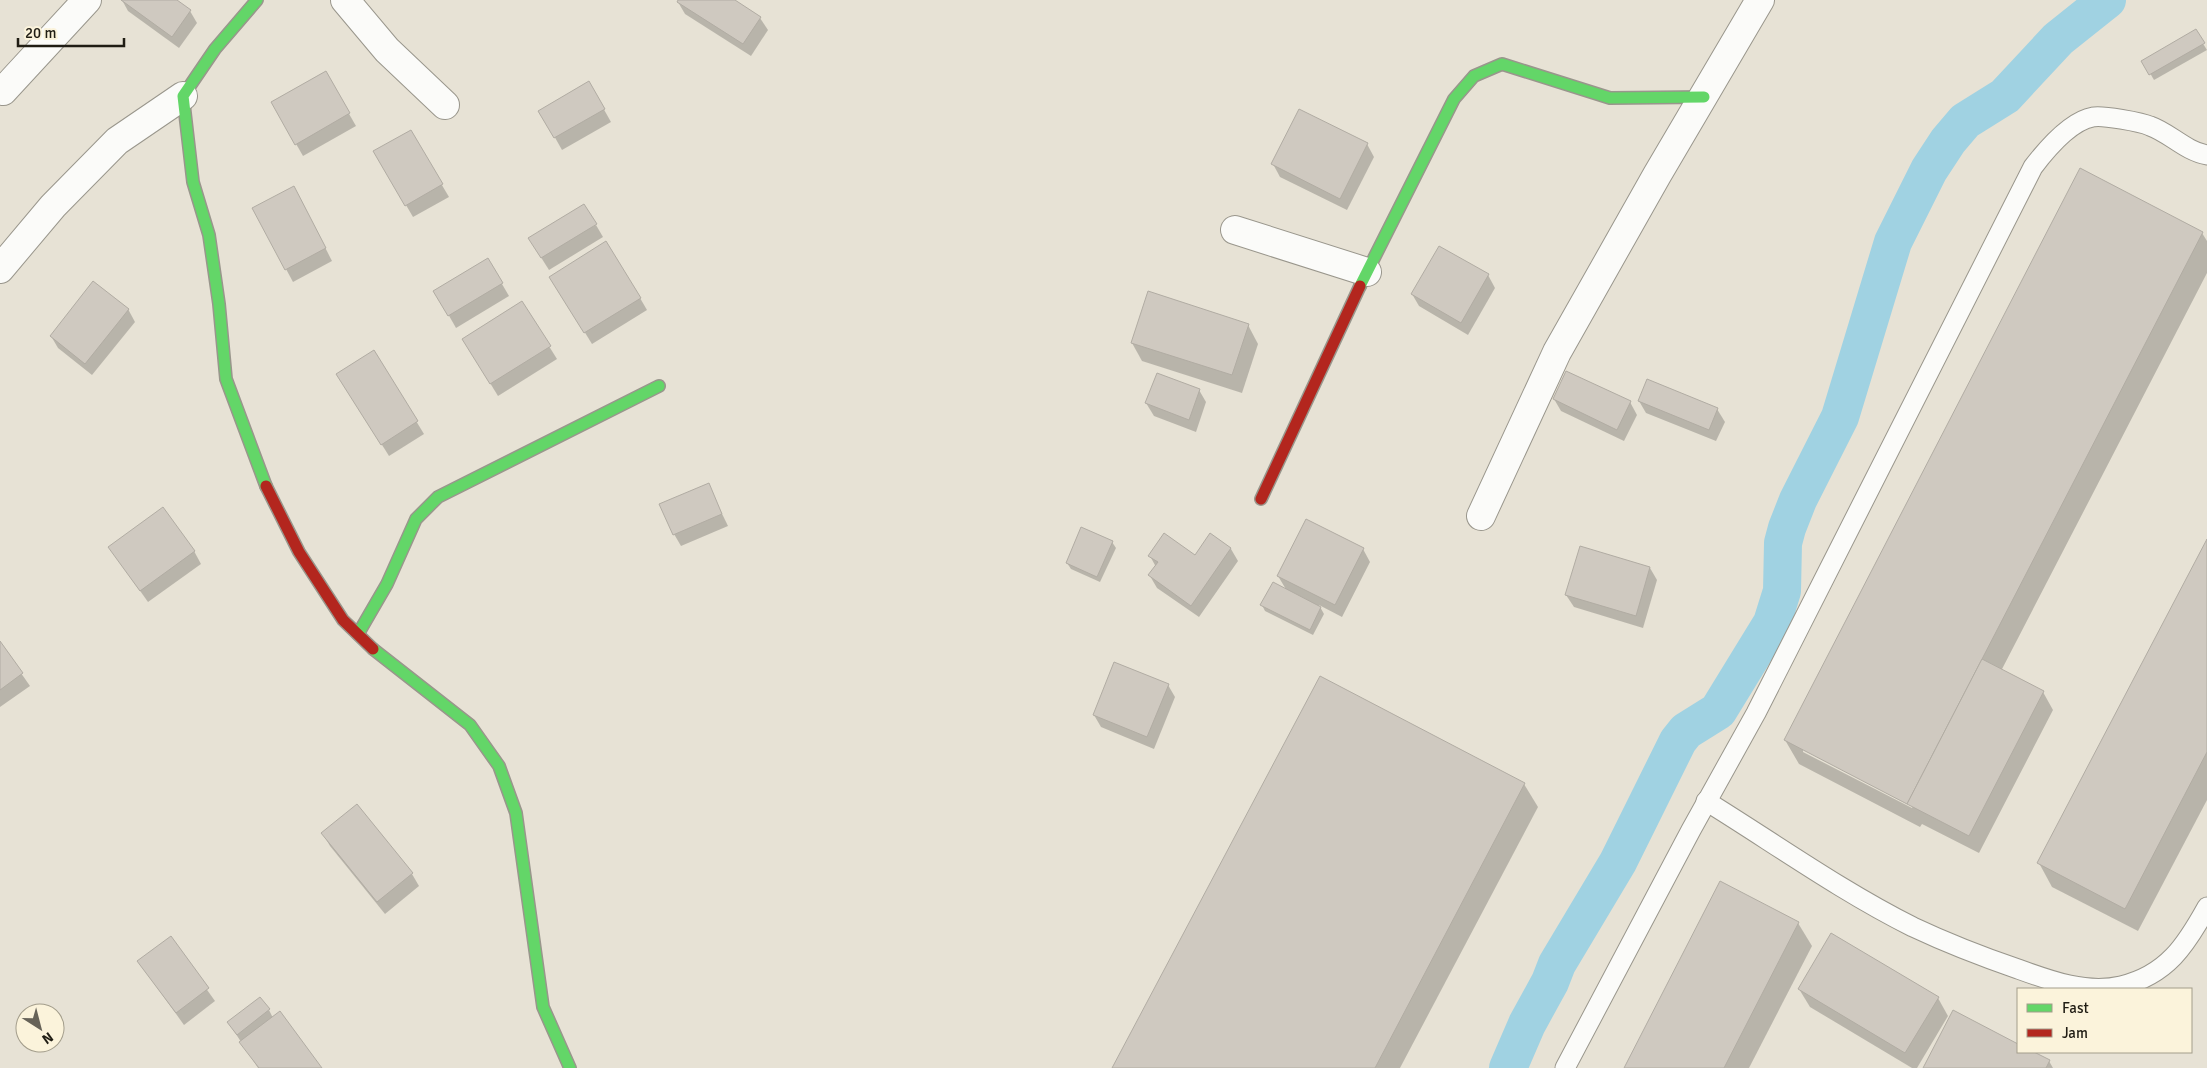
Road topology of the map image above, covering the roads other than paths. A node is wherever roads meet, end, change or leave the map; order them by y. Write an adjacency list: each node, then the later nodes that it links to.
1 (87, 0): 5 (street)
2 (257, 0): 6 (street)
3 (344, 0): 8 (street)
4 (1760, 0): 7 (street)
5 (3, 91)
6 (183, 96): 11 (street); 16 (street)
7 (1704, 97): 12 (street); 15 (street)
8 (445, 105)
9 (2207, 155): 17 (lane)
10 (1235, 230): 12 (street)
11 (0, 269)
12 (1367, 272): 14 (street)
13 (659, 386): 16 (street)
14 (1261, 499)
15 (1481, 516)
16 (358, 634): 21 (street)
17 (1706, 801): 19 (lane); 22 (lane)
18 (2207, 907): 20 (lane)
19 (2099, 988)
20 (2110, 988)
21 (570, 1068)
22 (1565, 1068)

